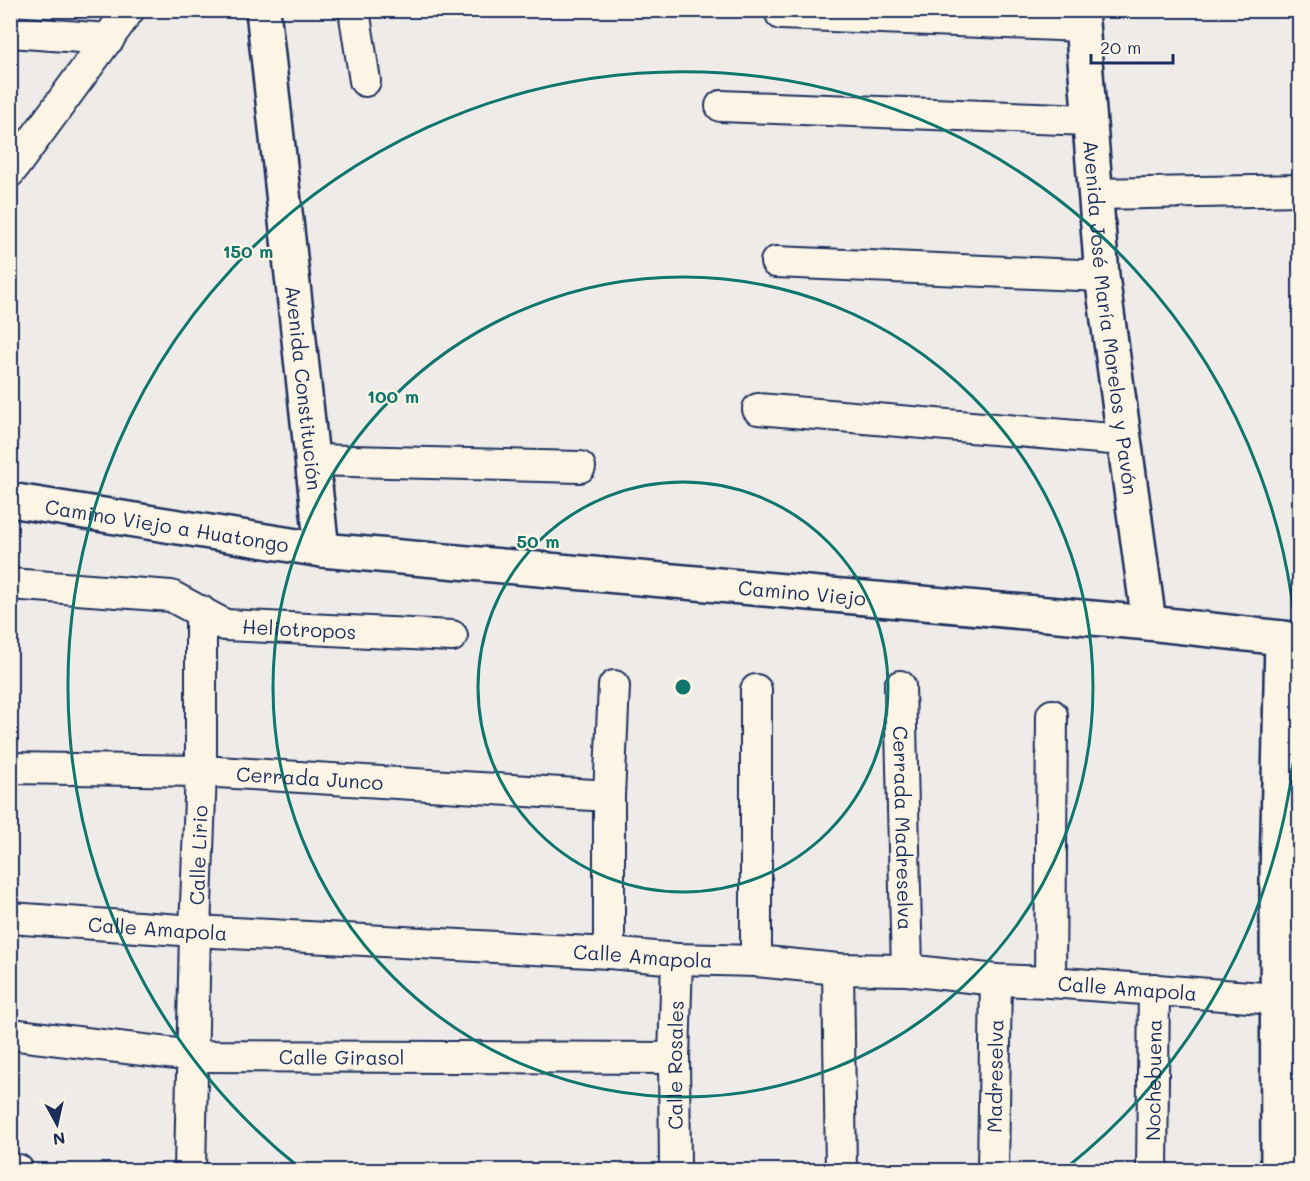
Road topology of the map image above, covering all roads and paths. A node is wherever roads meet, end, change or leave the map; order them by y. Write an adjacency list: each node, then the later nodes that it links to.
1 (129, 10): 7 (street)
2 (262, 10): 18 (main road, Avenida Constitución)
3 (354, 10): 8 (street)
4 (781, 14): 5 (street)
5 (1082, 18): 10 (main road, Avenida José María Morelos y Pavón)
6 (10, 32): 7 (street)
7 (109, 39): 11 (street)
8 (365, 81)
9 (722, 106): 10 (street)
10 (1089, 120): 13 (main road, Avenida José María Morelos y Pavón)
11 (10, 172)
12 (1299, 190): 13 (street)
13 (1095, 194): 15 (main road, Avenida José María Morelos y Pavón)
14 (776, 261): 15 (street)
15 (1102, 276): 17 (main road, Avenida José María Morelos y Pavón)
16 (758, 409): 17 (street)
17 (1123, 440): 24 (main road, Avenida José María Morelos y Pavón)
18 (312, 460): 19 (street); 21 (main road, Avenida Constitución)
19 (580, 467)
20 (10, 500): 21 (main road, Camino Viejo a Huatongo)
21 (322, 550): 24 (main road, Camino Viejo)
22 (10, 585): 23 (street, Heliotropos)
23 (201, 611): 25 (street, Heliotropos); 32 (street, Calle Lirio)
24 (1149, 623): 26 (main road, Camino Viejo)
25 (452, 636)
26 (1291, 639): 44 (main road)
27 (614, 686): 33 (street)
28 (900, 686): 40 (street, Cerrada Madreselva)
29 (756, 690): 38 (street)
30 (1052, 715): 42 (street)
31 (10, 768): 32 (street, Cerrada Junco)
32 (201, 771): 33 (street, Cerrada Junco); 35 (street, Calle Lirio)
33 (609, 796): 36 (street)
34 (10, 918): 35 (street, Calle Amapola)
35 (195, 932): 36 (street, Calle Amapola); 47 (street, Calle Lirio)
36 (609, 953): 37 (street, Calle Amapola)
37 (677, 960): 38 (street, Calle Amapola); 48 (street, Calle Rosales)
38 (756, 961): 39 (street, Calle Amapola)
39 (838, 969): 40 (street, Calle Amapola); 53 (street)
40 (907, 970): 41 (street, Calle Amapola)
41 (996, 980): 42 (street, Calle Amapola); 54 (street, Madreselva)
42 (1050, 982): 43 (street, Calle Amapola)
43 (1154, 989): 44 (street, Calle Amapola); 55 (street, Nochebuena)
44 (1276, 999): 46 (main road)
45 (10, 1034): 47 (street, Calle Girasol)
46 (1288, 1043): 56 (main road)
47 (193, 1056): 48 (street, Calle Girasol); 51 (street, Calle Lirio)
48 (674, 1058): 52 (street, Calle Rosales)
49 (10, 1170): 50 (street)
50 (18, 1170)
51 (190, 1170)
52 (675, 1170)
53 (841, 1170)
54 (993, 1170)
55 (1152, 1170)
56 (1278, 1170)

